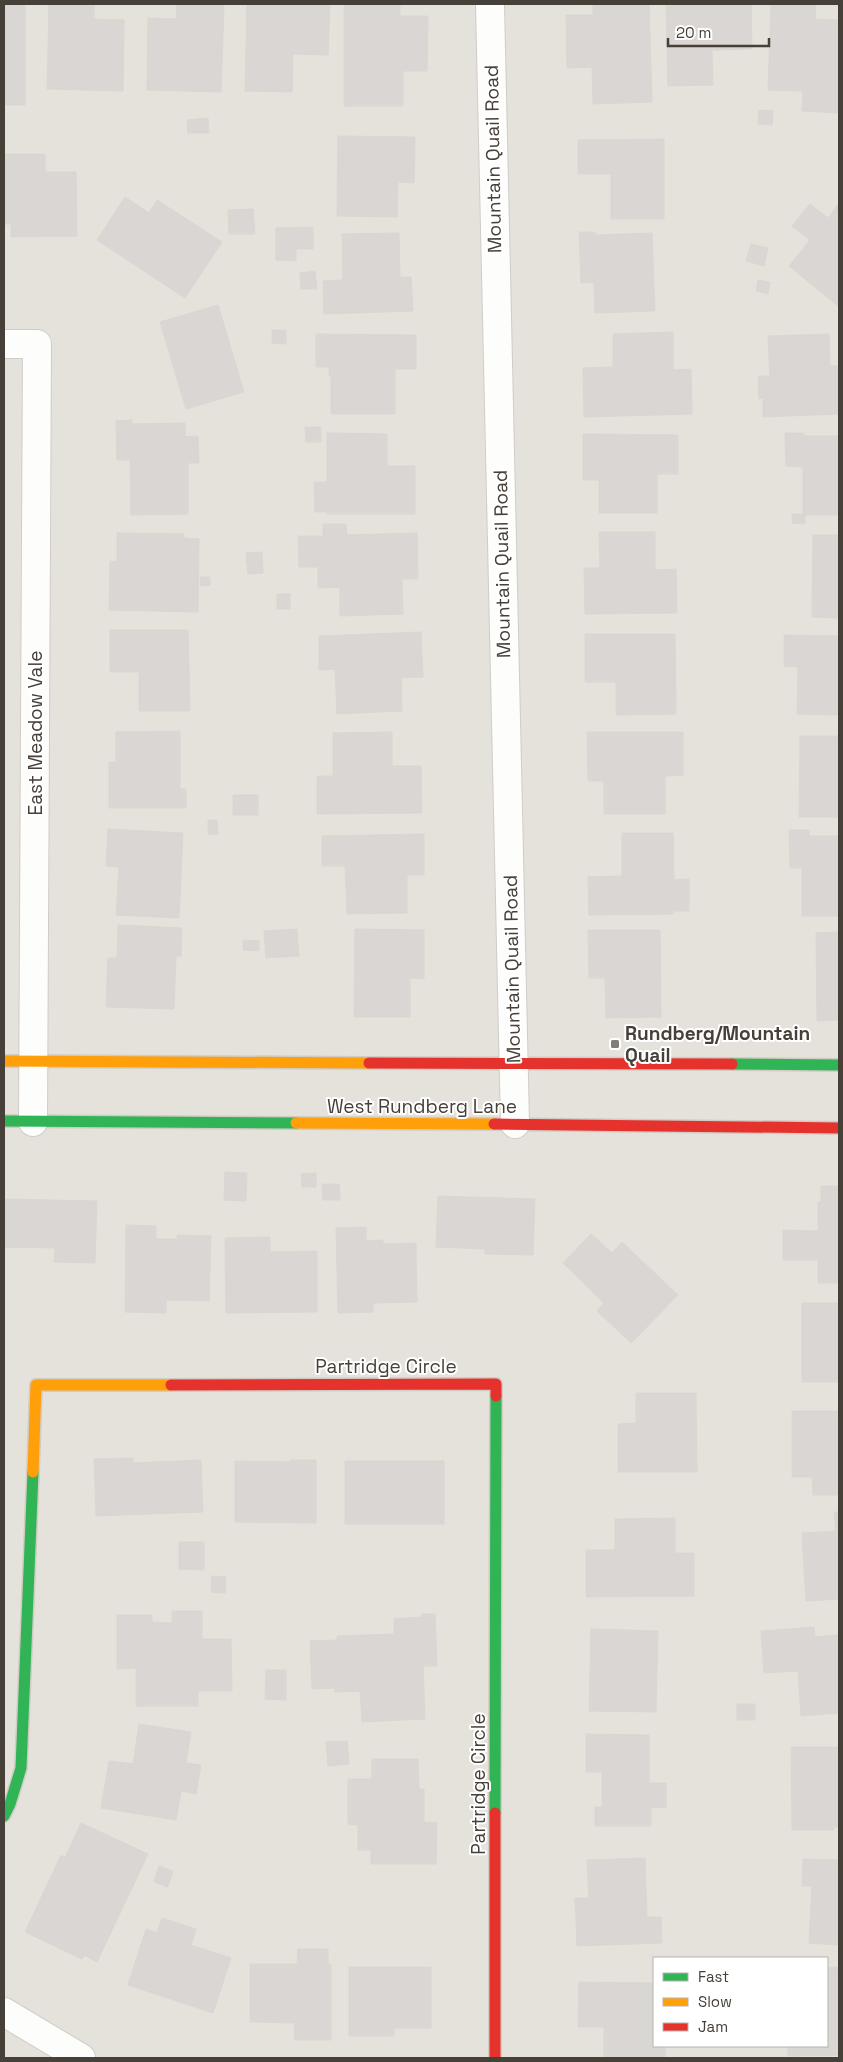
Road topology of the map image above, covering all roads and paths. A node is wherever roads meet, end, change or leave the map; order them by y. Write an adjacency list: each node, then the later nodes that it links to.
1 (490, 4): 5 (street, Mountain Quail Road)
2 (4, 344): 4 (street, East Meadow Vale)
3 (4, 1061): 4 (main road)
4 (33, 1061): 5 (main road); 8 (street, East Meadow Vale)
5 (514, 1064): 6 (main road); 9 (street, Mountain Quail Road)
6 (839, 1065)
7 (4, 1122): 8 (main road, West Rundberg Lane)
8 (33, 1122): 9 (main road, West Rundberg Lane)
9 (515, 1124): 10 (main road, West Rundberg Lane)
10 (839, 1128)
11 (4, 1816): 14 (main road, Partridge Circle)
12 (4, 2012): 13 (street)
13 (81, 2058)
14 (495, 2058)

